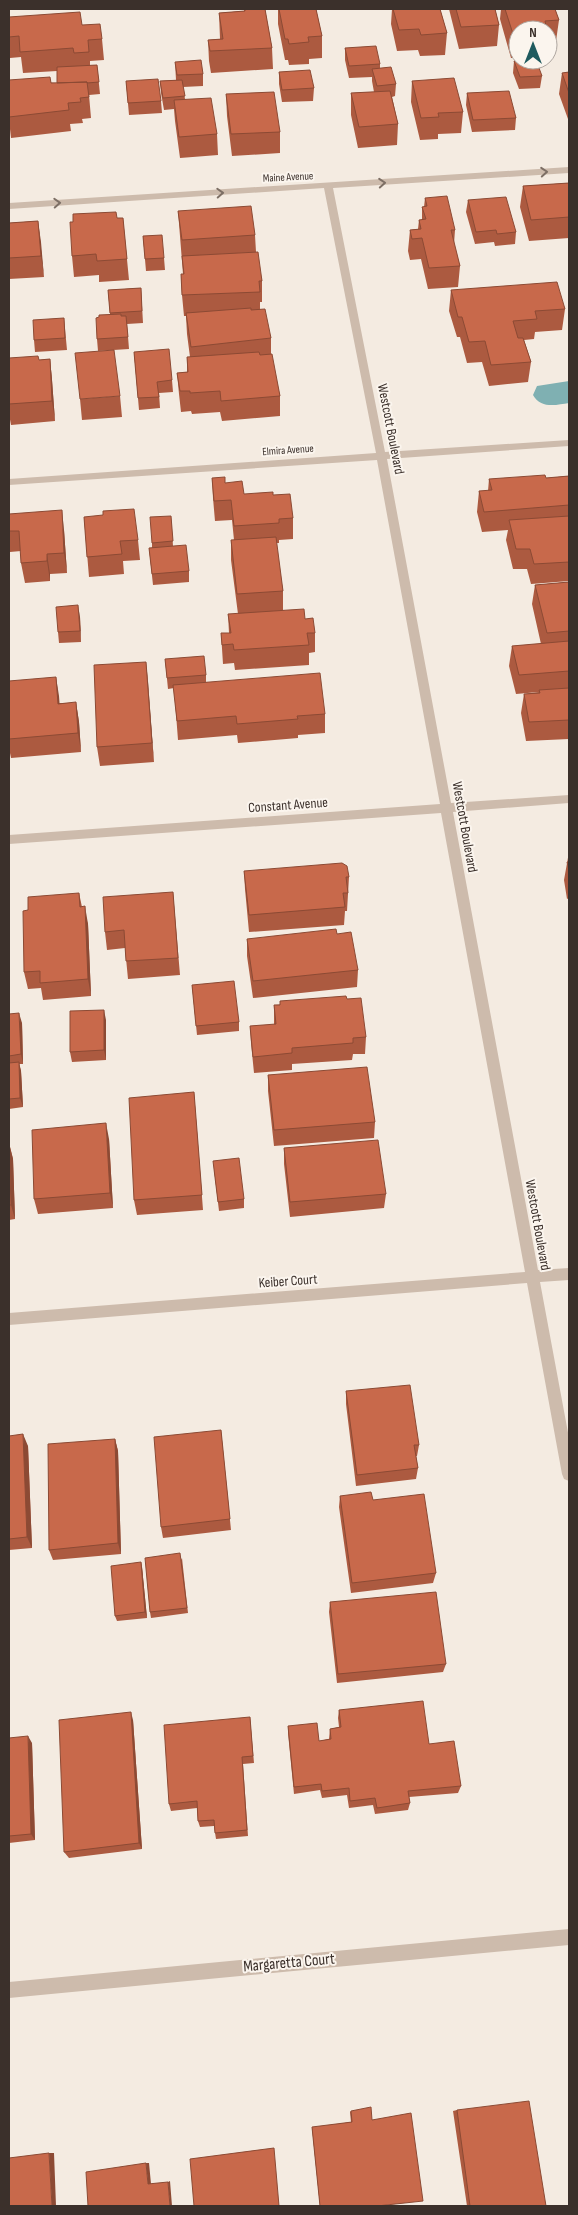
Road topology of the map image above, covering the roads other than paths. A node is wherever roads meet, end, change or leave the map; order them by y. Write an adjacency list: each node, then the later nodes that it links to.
1 (569, 170): 2 (street, Maine Avenue, one-way to 1)
2 (328, 186): 3 (street, Maine Avenue, one-way to 2); 5 (street, Westcott Boulevard)
3 (9, 206)
4 (569, 443): 5 (street, Elmira Avenue)
5 (381, 456): 6 (street, Elmira Avenue); 8 (street, Westcott Boulevard)
6 (9, 482)
7 (569, 799): 8 (street, Constant Avenue)
8 (446, 808): 9 (street, Constant Avenue); 11 (street, Westcott Boulevard)
9 (9, 840)
10 (569, 1274): 11 (street, Keiber Court)
11 (533, 1278): 12 (street, Keiber Court); 13 (street, Westcott Boulevard)
12 (9, 1319)
13 (569, 1474)
14 (569, 1937): 15 (street, Margaretta Court)
15 (9, 1990)

